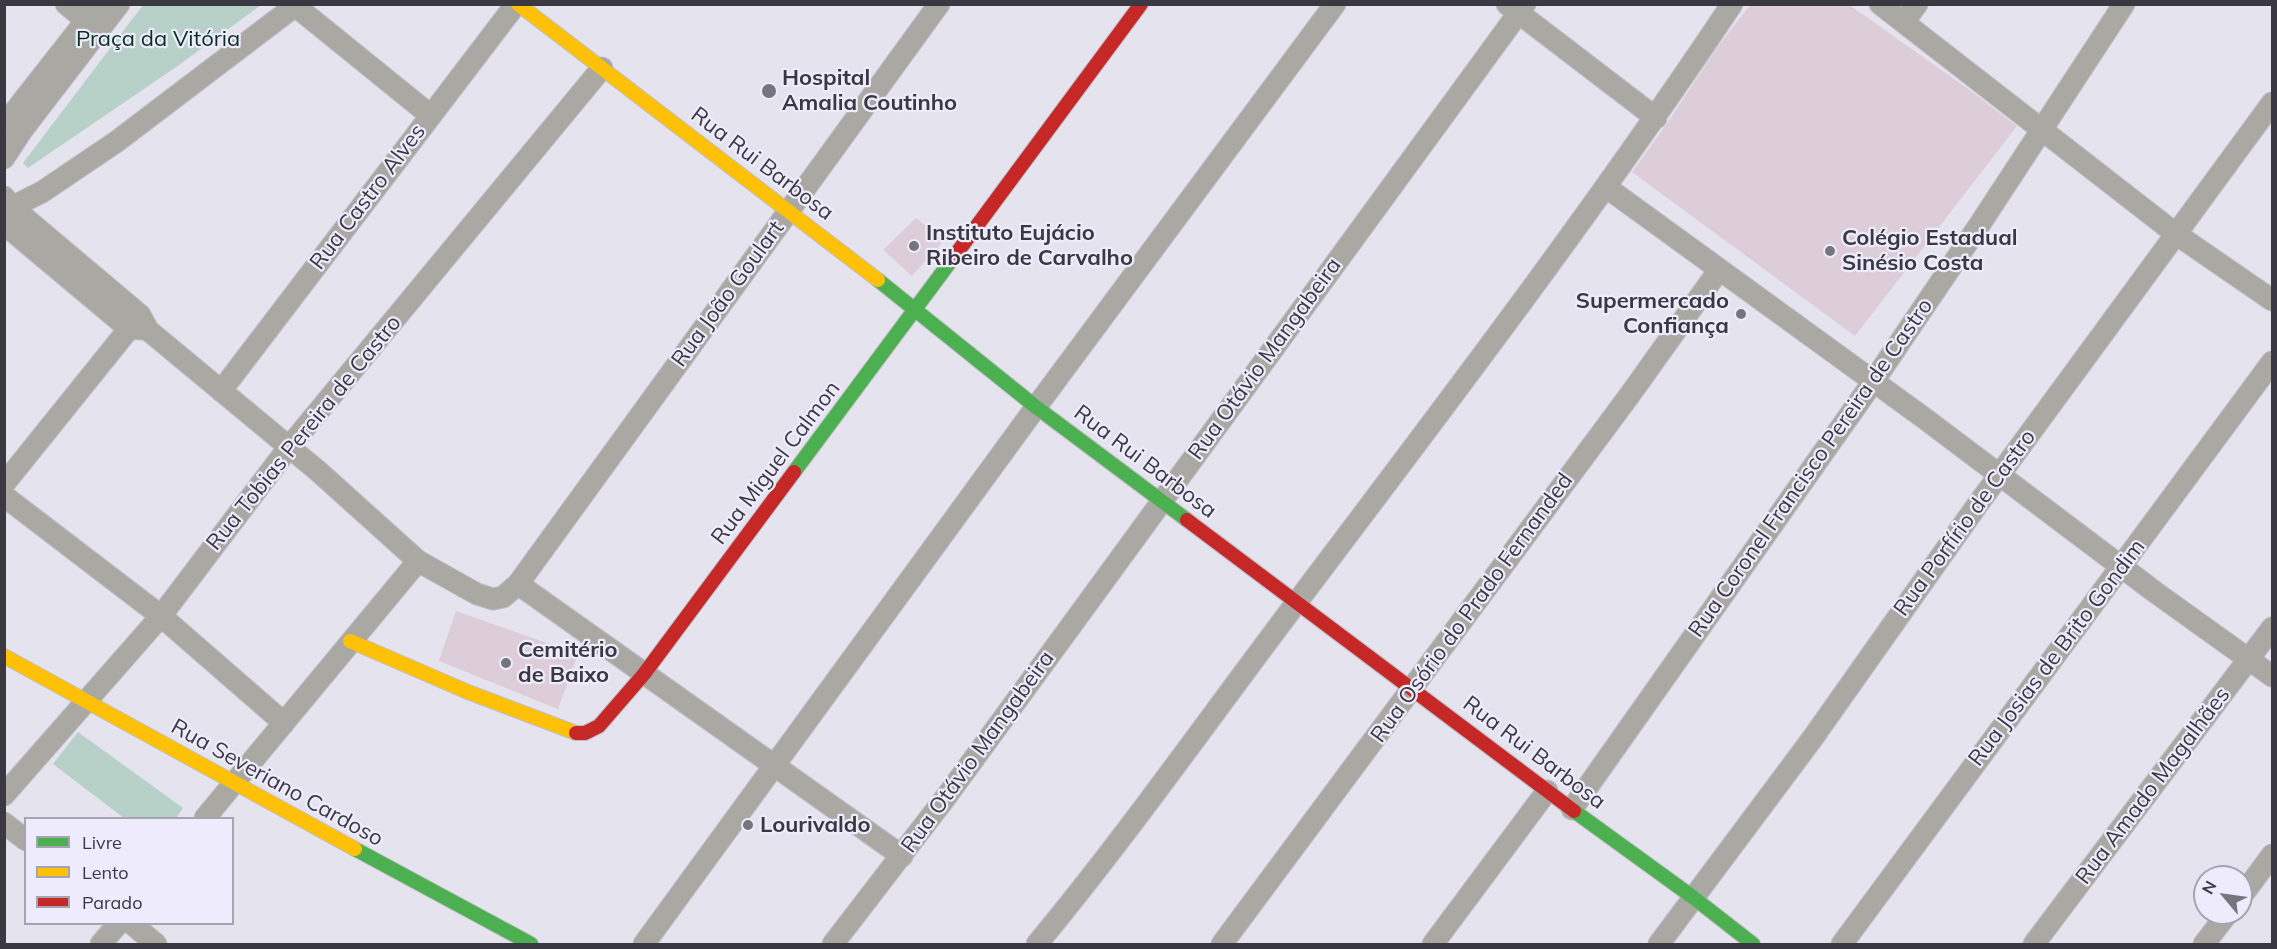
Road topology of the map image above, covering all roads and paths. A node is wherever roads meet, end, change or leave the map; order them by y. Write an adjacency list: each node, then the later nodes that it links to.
1 (66, 4): 13 (street)
2 (119, 4): 13 (street)
3 (517, 4): 15 (street, Rua Rui Barbosa); 17 (street, Rua Castro Alves)
4 (939, 4): 24 (street, Rua João Goulart)
5 (1141, 4): 28 (street, Rua Miguel Calmon)
6 (1335, 4): 33 (street)
7 (1732, 4): 18 (street)
8 (1880, 4): 14 (street)
9 (1917, 4): 14 (street)
10 (2124, 4): 20 (street, Rua Coronel Francisco Pereira de Castro)
11 (294, 5): 17 (street); 23 (street)
12 (1517, 8): 18 (street); 38 (street, Rua Otávio Mangabeira)
13 (95, 19): 19 (street); 21 (street)
14 (1904, 22): 20 (street)
15 (602, 68): 24 (street, Rua Rui Barbosa); 34 (street, Rua Tobias Pereira de Castro)
16 (2272, 103): 25 (street, Rua Porfírio de Castro)
17 (430, 115): 32 (street, Rua Castro Alves)
18 (1656, 118): 22 (street)
19 (4, 125)
20 (2042, 130): 25 (street); 31 (street, Rua Coronel Francisco Pereira de Castro)
21 (4, 158)
22 (1605, 187): 26 (street); 42 (street)
23 (7, 209): 29 (street)
24 (788, 210): 28 (street, Rua Rui Barbosa); 41 (street, Rua João Goulart)
25 (2176, 234): 27 (street); 35 (street, Rua Porfírio de Castro)
26 (1719, 270): 31 (street); 50 (street, Rua Osório do Prado Fernanded)
27 (2272, 300)
28 (916, 309): 33 (street, Rua Rui Barbosa); 48 (street, Rua Miguel Calmon)
29 (139, 324): 32 (street); 36 (street)
30 (2272, 362): 40 (street, Rua Josias de Brito Gondim)
31 (1873, 382): 35 (street); 57 (street, Rua Coronel Francisco Pereira de Castro)
32 (220, 391): 34 (street)
33 (1036, 407): 38 (street, Rua Rui Barbosa); 53 (street)
34 (289, 447): 39 (street); 43 (street, Rua Tobias Pereira de Castro)
35 (2000, 474): 40 (street); 64 (street, Rua Porfírio de Castro)
36 (4, 484)
37 (4, 496): 43 (street)
38 (1161, 502): 42 (street, Rua Rui Barbosa); 61 (street, Rua Otávio Mangabeira)
39 (418, 561): 41 (street); 45 (street)
40 (2121, 566): 47 (street); 78 (street, Rua Josias de Brito Gondim)
41 (518, 584): 48 (street)
42 (1297, 602): 50 (street, Rua Rui Barbosa); 68 (street)
43 (161, 616): 51 (street, Rua Tobias Pereira de Castro); 52 (street)
44 (2272, 628): 47 (street, Rua Amado Magalhães)
45 (350, 641): 48 (street, Rua Miguel Calmon); 52 (street)
46 (4, 656): 51 (street, Rua Severiano Cardoso)
47 (2249, 660): 49 (street); 79 (street, Rua Amado Magalhães)
48 (644, 674): 53 (street)
49 (2272, 676)
50 (1413, 688): 55 (street, Rua Rui Barbosa); 74 (street, Rua Osório do Prado Fernanded)
51 (87, 702): 54 (street, Rua Severiano Cardoso); 56 (street, Rua Tobias Pereira de Castro)
52 (284, 723): 54 (street)
53 (774, 765): 61 (street); 72 (street)
54 (234, 784): 58 (street); 71 (street, Rua Severiano Cardoso)
55 (1547, 791): 57 (street, Rua Rui Barbosa); 75 (street)
56 (4, 795)
57 (1572, 809): 64 (street, Rua Rui Barbosa)
58 (207, 817)
59 (4, 823): 60 (street)
60 (24, 838)
61 (902, 855): 73 (street, Rua Otávio Mangabeira)
62 (2272, 855): 63 (street)
63 (2253, 881)
64 (1694, 898): 76 (street, Rua Porfírio de Castro); 77 (street, Rua Rui Barbosa)
65 (117, 925): 69 (street)
66 (133, 925): 70 (street)
67 (2219, 925): 80 (street)
68 (1037, 944)
69 (101, 945)
70 (156, 945)
71 (531, 945)
72 (644, 945)
73 (833, 945)
74 (1222, 945)
75 (1433, 945)
76 (1659, 945)
77 (1753, 945)
78 (1842, 945)
79 (2034, 945)
80 (2204, 945)

